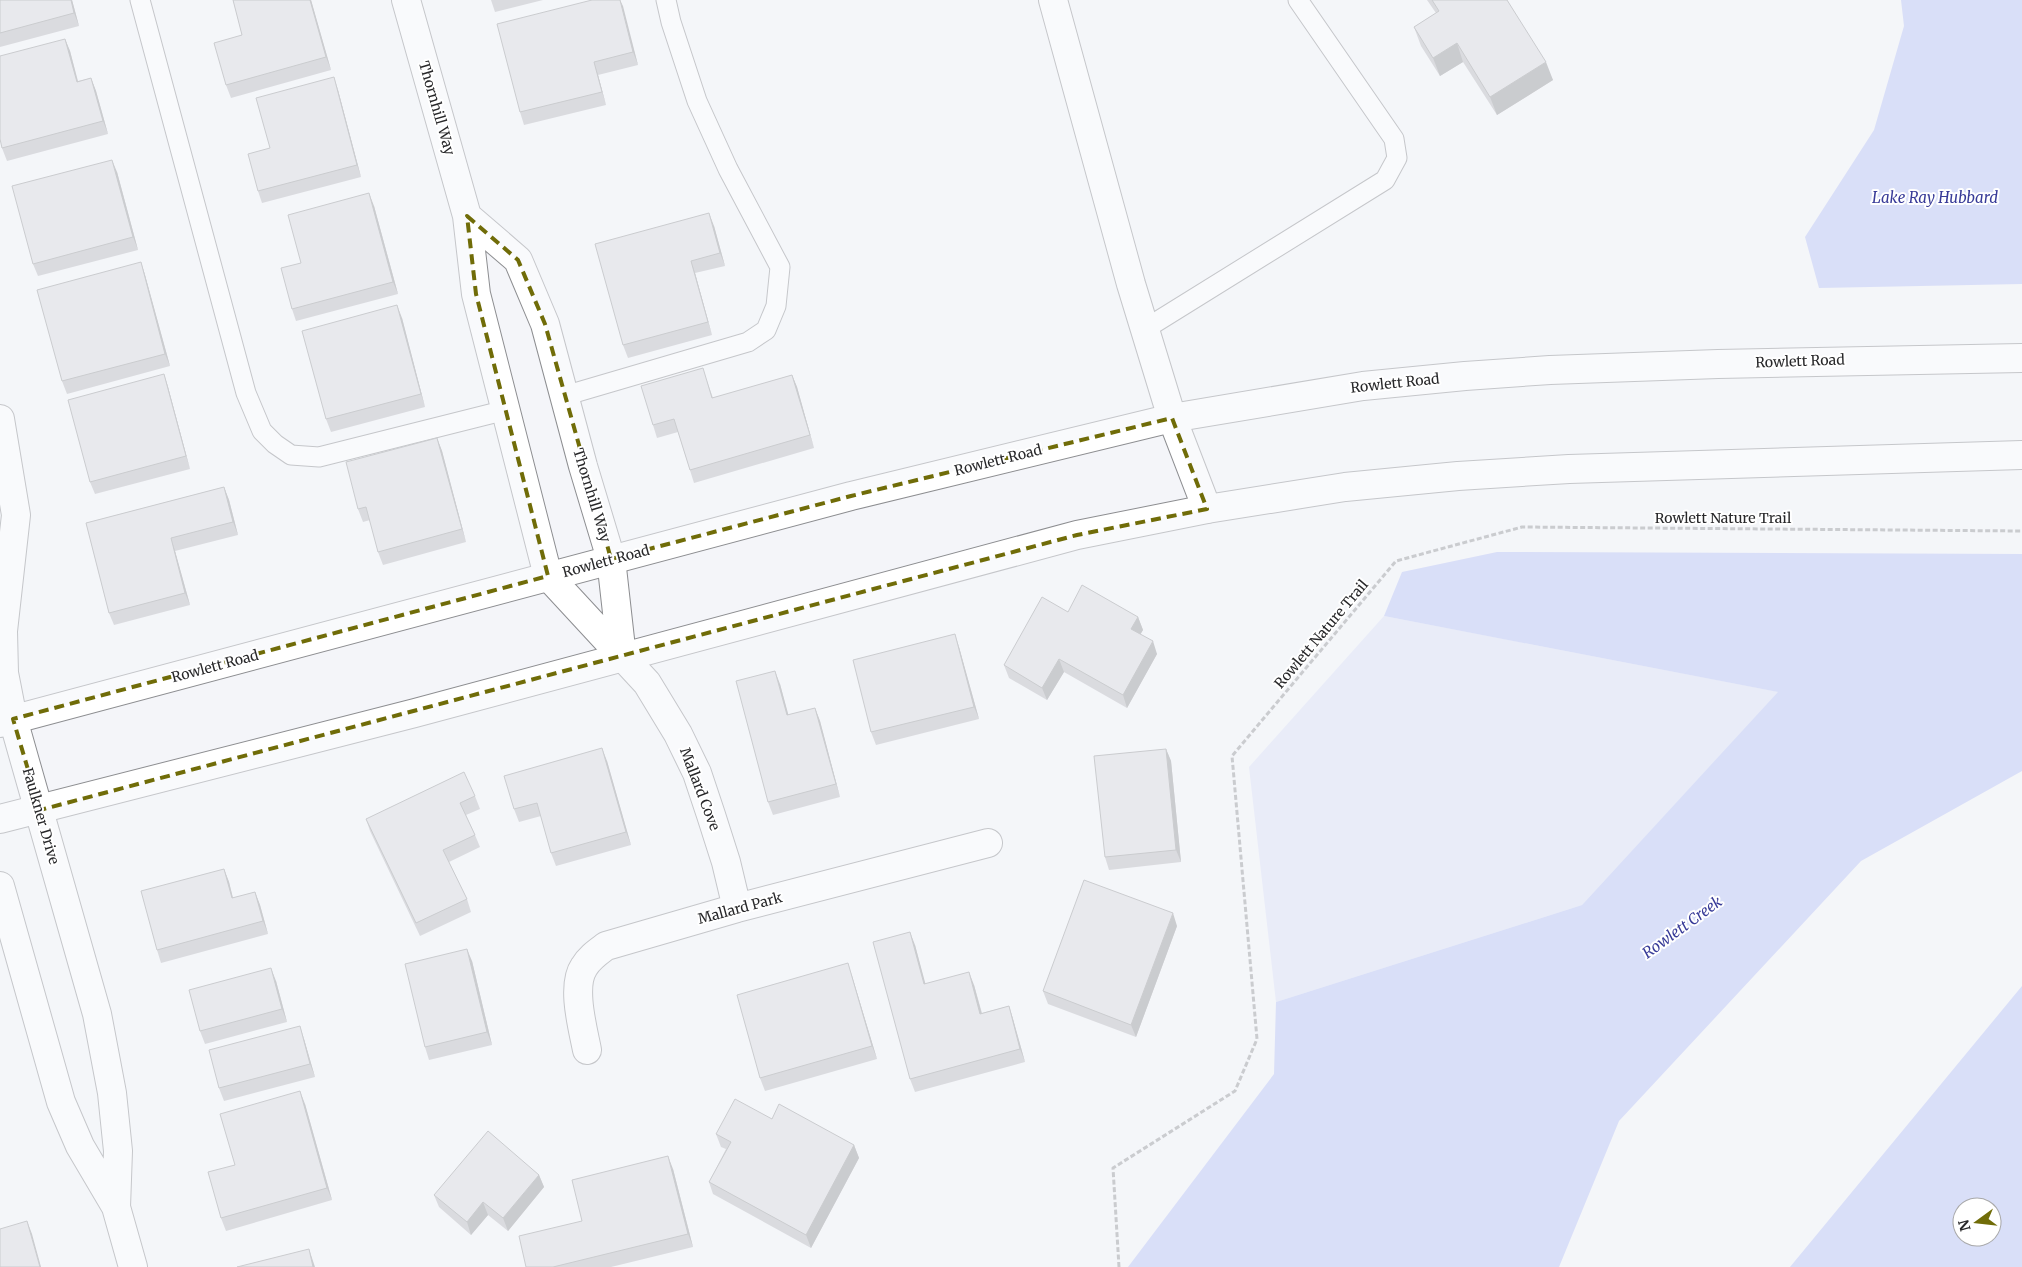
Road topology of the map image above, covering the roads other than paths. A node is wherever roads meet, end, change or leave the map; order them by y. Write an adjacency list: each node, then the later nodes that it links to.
1 (140, 0): 10 (lane)
2 (406, 0): 6 (main road, Thornhill Way)
3 (666, 0): 9 (lane)
4 (1053, 0): 7 (main road)
5 (1298, 0): 7 (lane)
6 (467, 216): 9 (main road, Thornhill Way); 10 (main road, Thornhill Way)
7 (1145, 329): 11 (main road)
8 (2022, 358): 11 (main road, Rowlett Road)
9 (564, 396): 15 (main road, Thornhill Way)
10 (506, 410): 16 (main road, Thornhill Way)
11 (1172, 418): 14 (main road); 15 (main road, Rowlett Road)
12 (0, 422): 18 (main road, Faulkner Drive)
13 (2022, 456): 14 (main road)
14 (1207, 509): 17 (main road)
15 (611, 559): 16 (main road, Rowlett Road); 17 (main road, Thornhill Way)
16 (548, 576): 17 (main road, Thornhill Way); 18 (main road, Rowlett Road)
17 (622, 657): 19 (main road); 23 (main road, Mallard Cove)
18 (7, 721): 19 (main road, Faulkner Drive)
19 (40, 810): 20 (main road); 25 (main road, Faulkner Drive)
20 (0, 819)
21 (988, 843): 23 (main road, Mallard Park)
22 (0, 886): 25 (main road, Faulkner Drive)
23 (737, 908): 24 (main road, Mallard Park)
24 (587, 1050)
25 (116, 1207): 26 (main road, Faulkner Drive)
26 (133, 1267)

